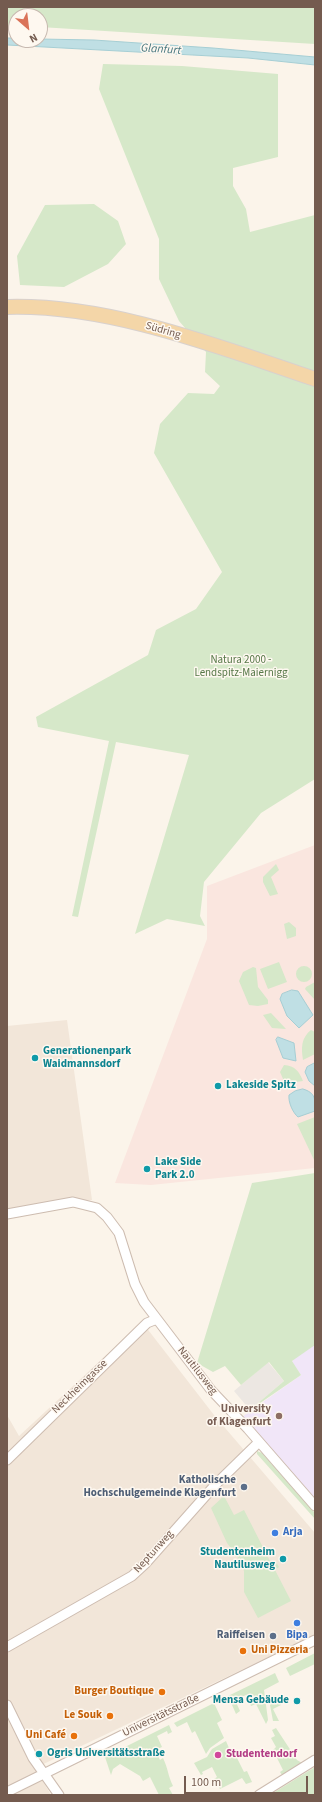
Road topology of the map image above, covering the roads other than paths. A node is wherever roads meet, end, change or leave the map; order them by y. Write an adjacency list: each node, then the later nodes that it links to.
1 (7, 307): 2 (main road, Südring)
2 (315, 379)
3 (7, 1214): 4 (street, Nautilusweg)
4 (157, 1320): 5 (street, Nautilusweg); 6 (street, Neckheimgasse)
5 (259, 1442): 7 (street, Nautilusweg); 9 (street, Neptunweg)
6 (7, 1460)
7 (315, 1506)
8 (315, 1640): 12 (street, Universitätsstraße)
9 (7, 1646)
10 (7, 1705): 12 (street)
11 (315, 1760): 15 (street)
12 (44, 1774): 13 (street, Universitätsstraße); 14 (street)
13 (7, 1792)
14 (59, 1795)
15 (259, 1795)

